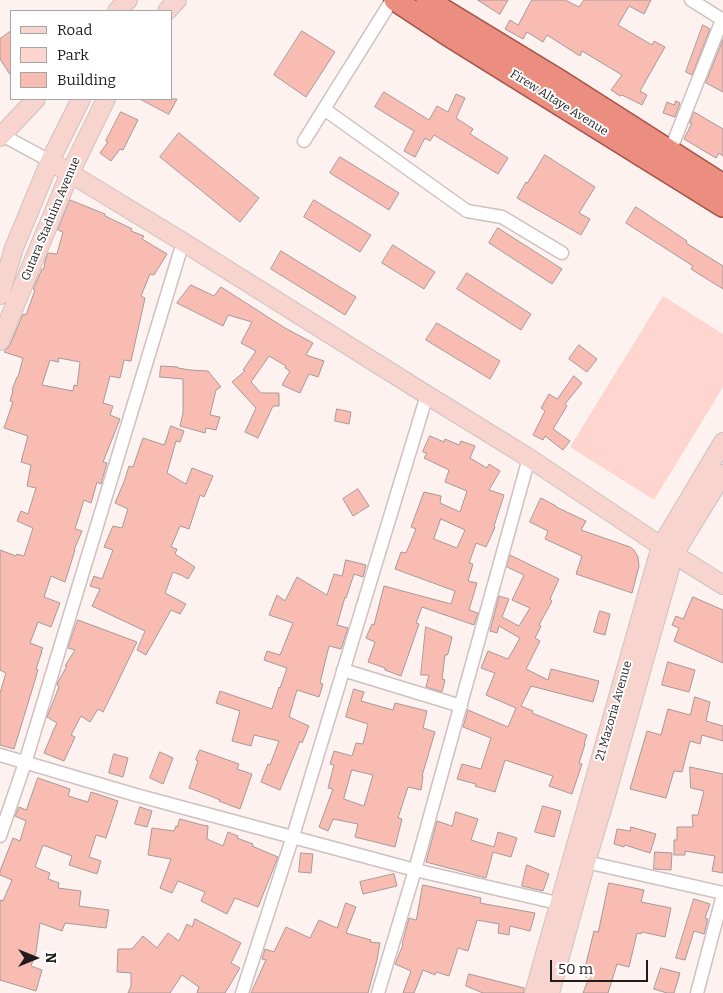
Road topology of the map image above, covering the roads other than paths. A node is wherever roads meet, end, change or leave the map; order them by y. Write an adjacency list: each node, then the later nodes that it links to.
1 (129, 0): 6 (main road)
2 (177, 0): 7 (main road)
3 (394, 0): 12 (street); 15 (highway, Firew Altaye Avenue)
4 (427, 0): 15 (highway, Firew Altaye Avenue)
5 (691, 0): 8 (street)
6 (118, 10)
7 (168, 10)
8 (723, 20): 15 (street)
9 (35, 100): 13 (main road)
10 (80, 100): 16 (main road)
11 (106, 100): 17 (main road, Gutara Staduim Avenue)
12 (324, 109): 14 (street); 21 (street)
13 (1, 135): 16 (street)
14 (304, 141)
15 (665, 159): 18 (highway, Firew Altaye Avenue); 19 (highway, Firew Altaye Avenue)
16 (50, 161): 17 (main road); 22 (main road)
17 (70, 173): 20 (main road); 23 (main road, Gutara Staduim Avenue)
18 (723, 185)
19 (723, 206)
20 (183, 242): 24 (main road); 33 (street)
21 (562, 253)
22 (0, 295)
23 (0, 341)
24 (427, 395): 26 (main road); 30 (street)
25 (723, 442): 28 (main road, 21 Mazoria Avenue)
26 (529, 458): 28 (main road); 31 (street)
27 (723, 474): 28 (main road, 21 Mazoria Avenue)
28 (667, 550): 29 (main road); 36 (main road, 21 Mazoria Avenue); 39 (main road, 21 Mazoria Avenue)
29 (723, 585)
30 (343, 670): 31 (street); 35 (street)
31 (460, 706): 37 (street)
32 (0, 755): 33 (street)
33 (25, 763): 34 (street); 35 (street)
34 (0, 836)
35 (293, 836): 37 (street); 40 (street)
36 (586, 862): 38 (street); 39 (main road, 21 Mazoria Avenue)
37 (415, 870): 39 (street); 41 (street)
38 (723, 894): 44 (street)
39 (566, 905): 42 (main road, 21 Mazoria Avenue); 43 (main road, 21 Mazoria Avenue)
40 (242, 993)
41 (378, 993)
42 (534, 993)
43 (550, 993)
44 (697, 993)

